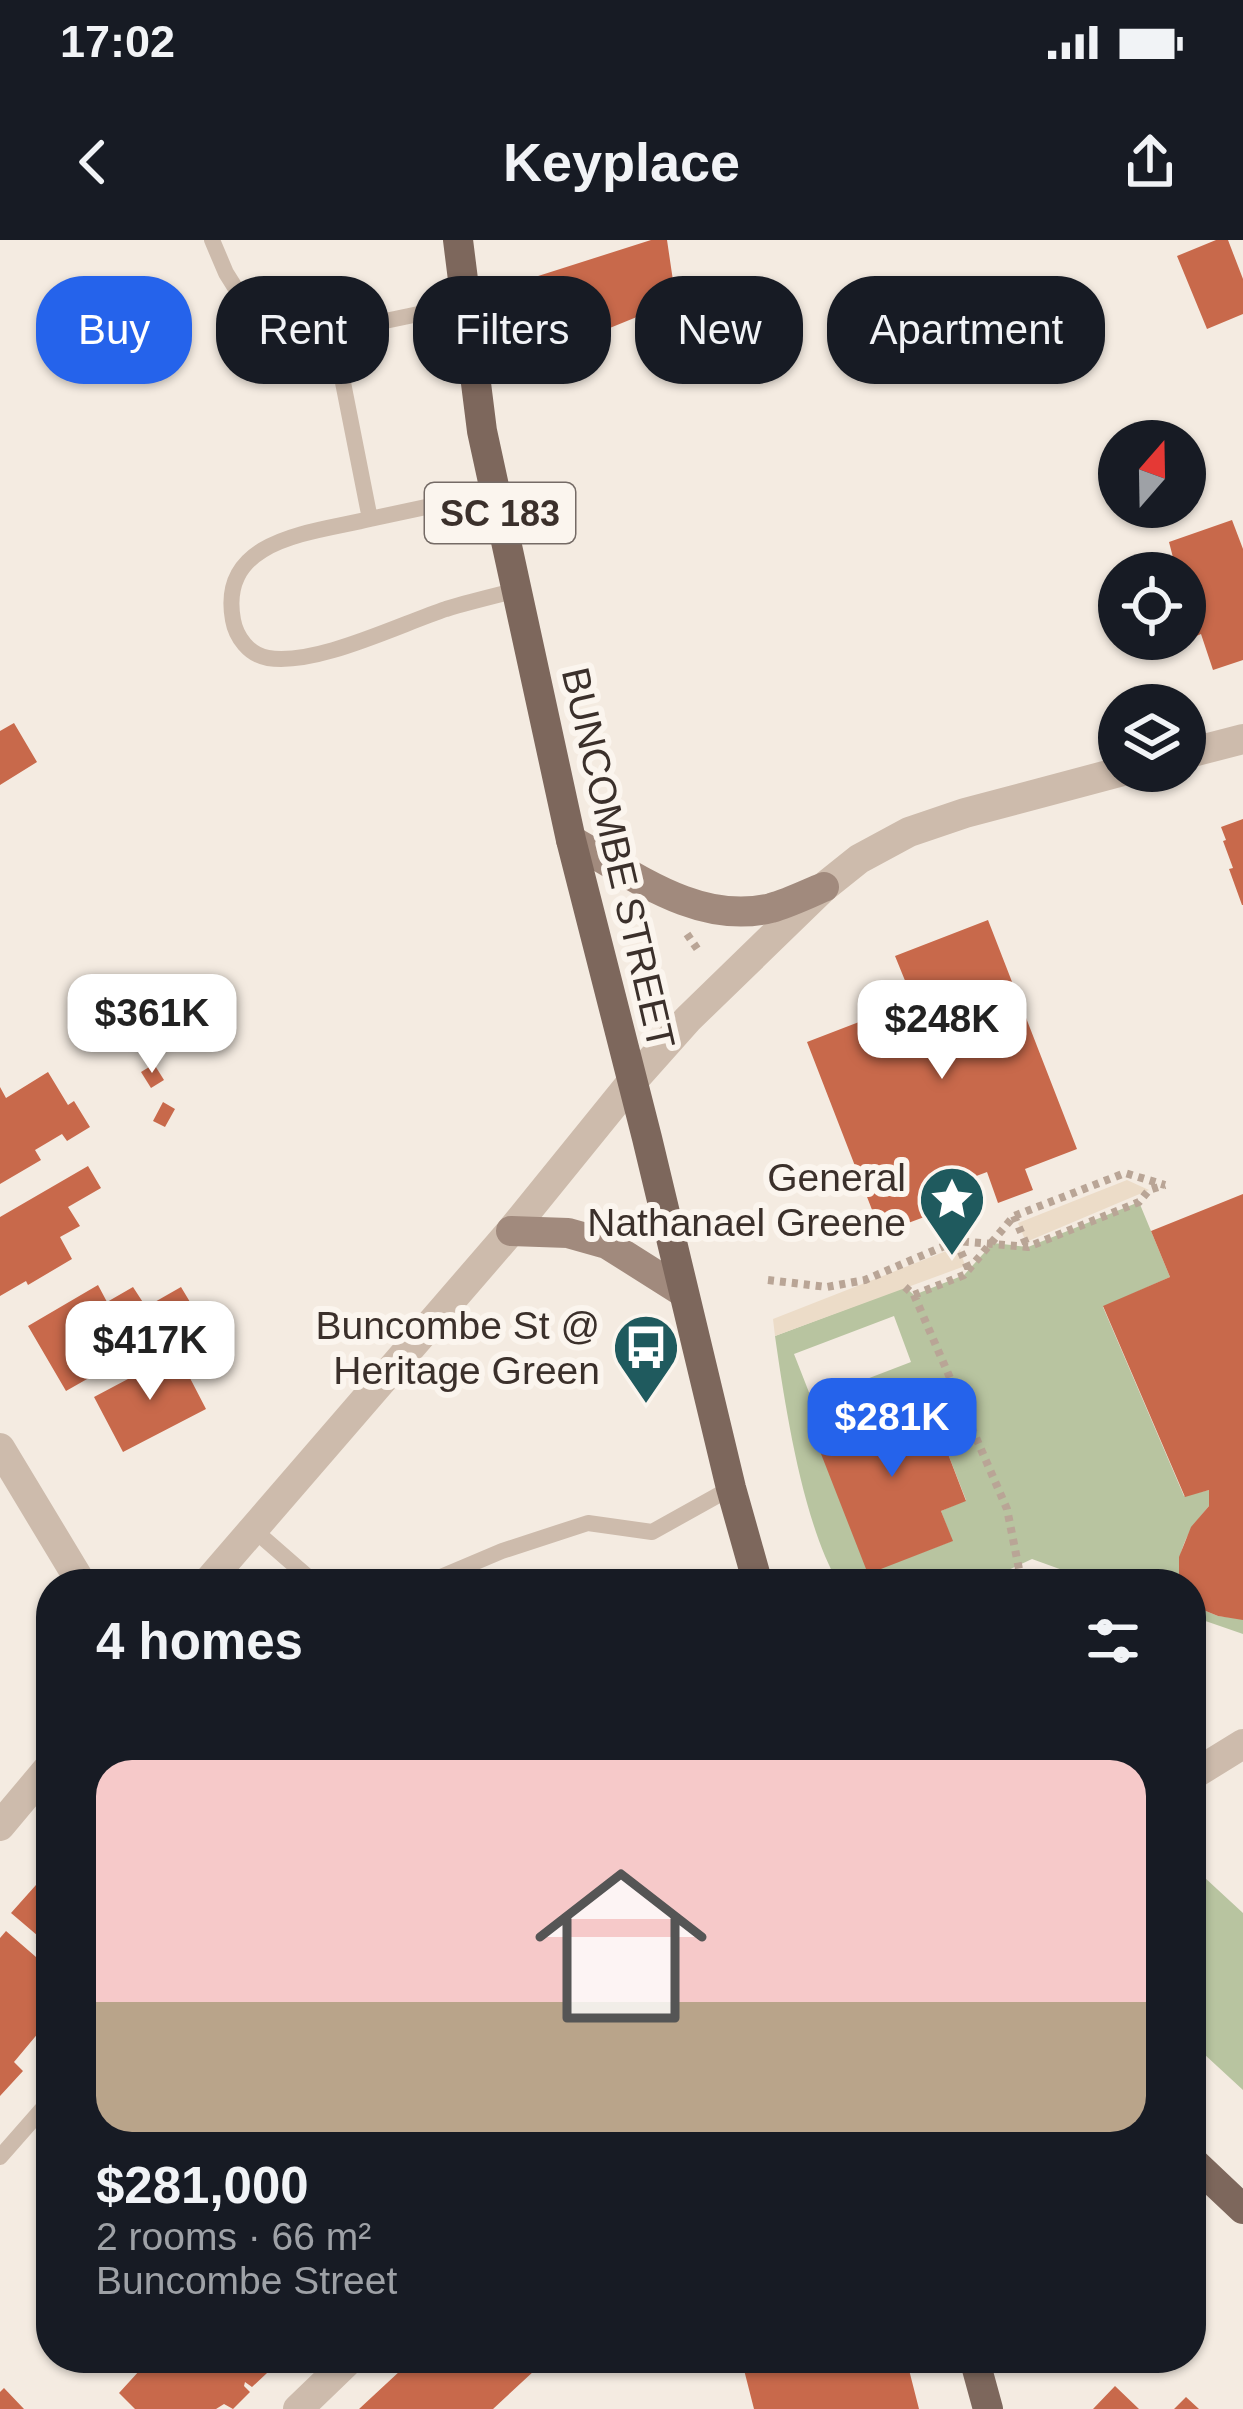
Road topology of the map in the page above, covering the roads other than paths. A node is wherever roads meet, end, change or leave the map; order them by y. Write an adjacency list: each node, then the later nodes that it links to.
1 (212, 240): 3 (lane)
2 (458, 240): 4 (main road, BUNCOMBE STREET / SC 183)
3 (228, 276)
4 (462, 276)
5 (343, 384): 8 (lane)
6 (476, 384): 7 (main road, BUNCOMBE STREET / SC 183)
7 (496, 492): 8 (lane); 9 (main road, BUNCOMBE STREET / SC 183)
8 (370, 519): 9 (lane)
9 (518, 590): 13 (main road, BUNCOMBE STREET / SC 183)
10 (1243, 739): 11 (street)
11 (1206, 749)
12 (1098, 778): 14 (street)
13 (572, 840): 14 (main road); 15 (main road, BUNCOMBE STREET / SC 183)
14 (824, 887): 15 (street)
15 (631, 1083): 16 (street); 17 (main road, BUNCOMBE STREET / SC 183)
16 (511, 1231): 17 (main road); 20 (street)
17 (683, 1292): 19 (main road, BUNCOMBE STREET / SC 183)
18 (0, 1448): 21 (street)
19 (731, 1488): 24 (lane); 25 (main road, BUNCOMBE STREET); 26 (main road, BUNCOMBE STREET / SC 183)
20 (253, 1529): 22 (street); 23 (lane)
21 (73, 1569)
22 (219, 1569)
23 (299, 1569)
24 (459, 1569)
25 (754, 1569)
26 (771, 1569)
27 (1243, 1744): 28 (street)
28 (1206, 1767)
29 (36, 1783): 30 (street)
30 (0, 1826)
31 (36, 2116): 32 (lane)
32 (0, 2157)
33 (1206, 2174): 34 (main road)
34 (1243, 2209)
35 (335, 2373): 37 (street)
36 (978, 2373): 38 (main road)
37 (298, 2409)
38 (988, 2409)

